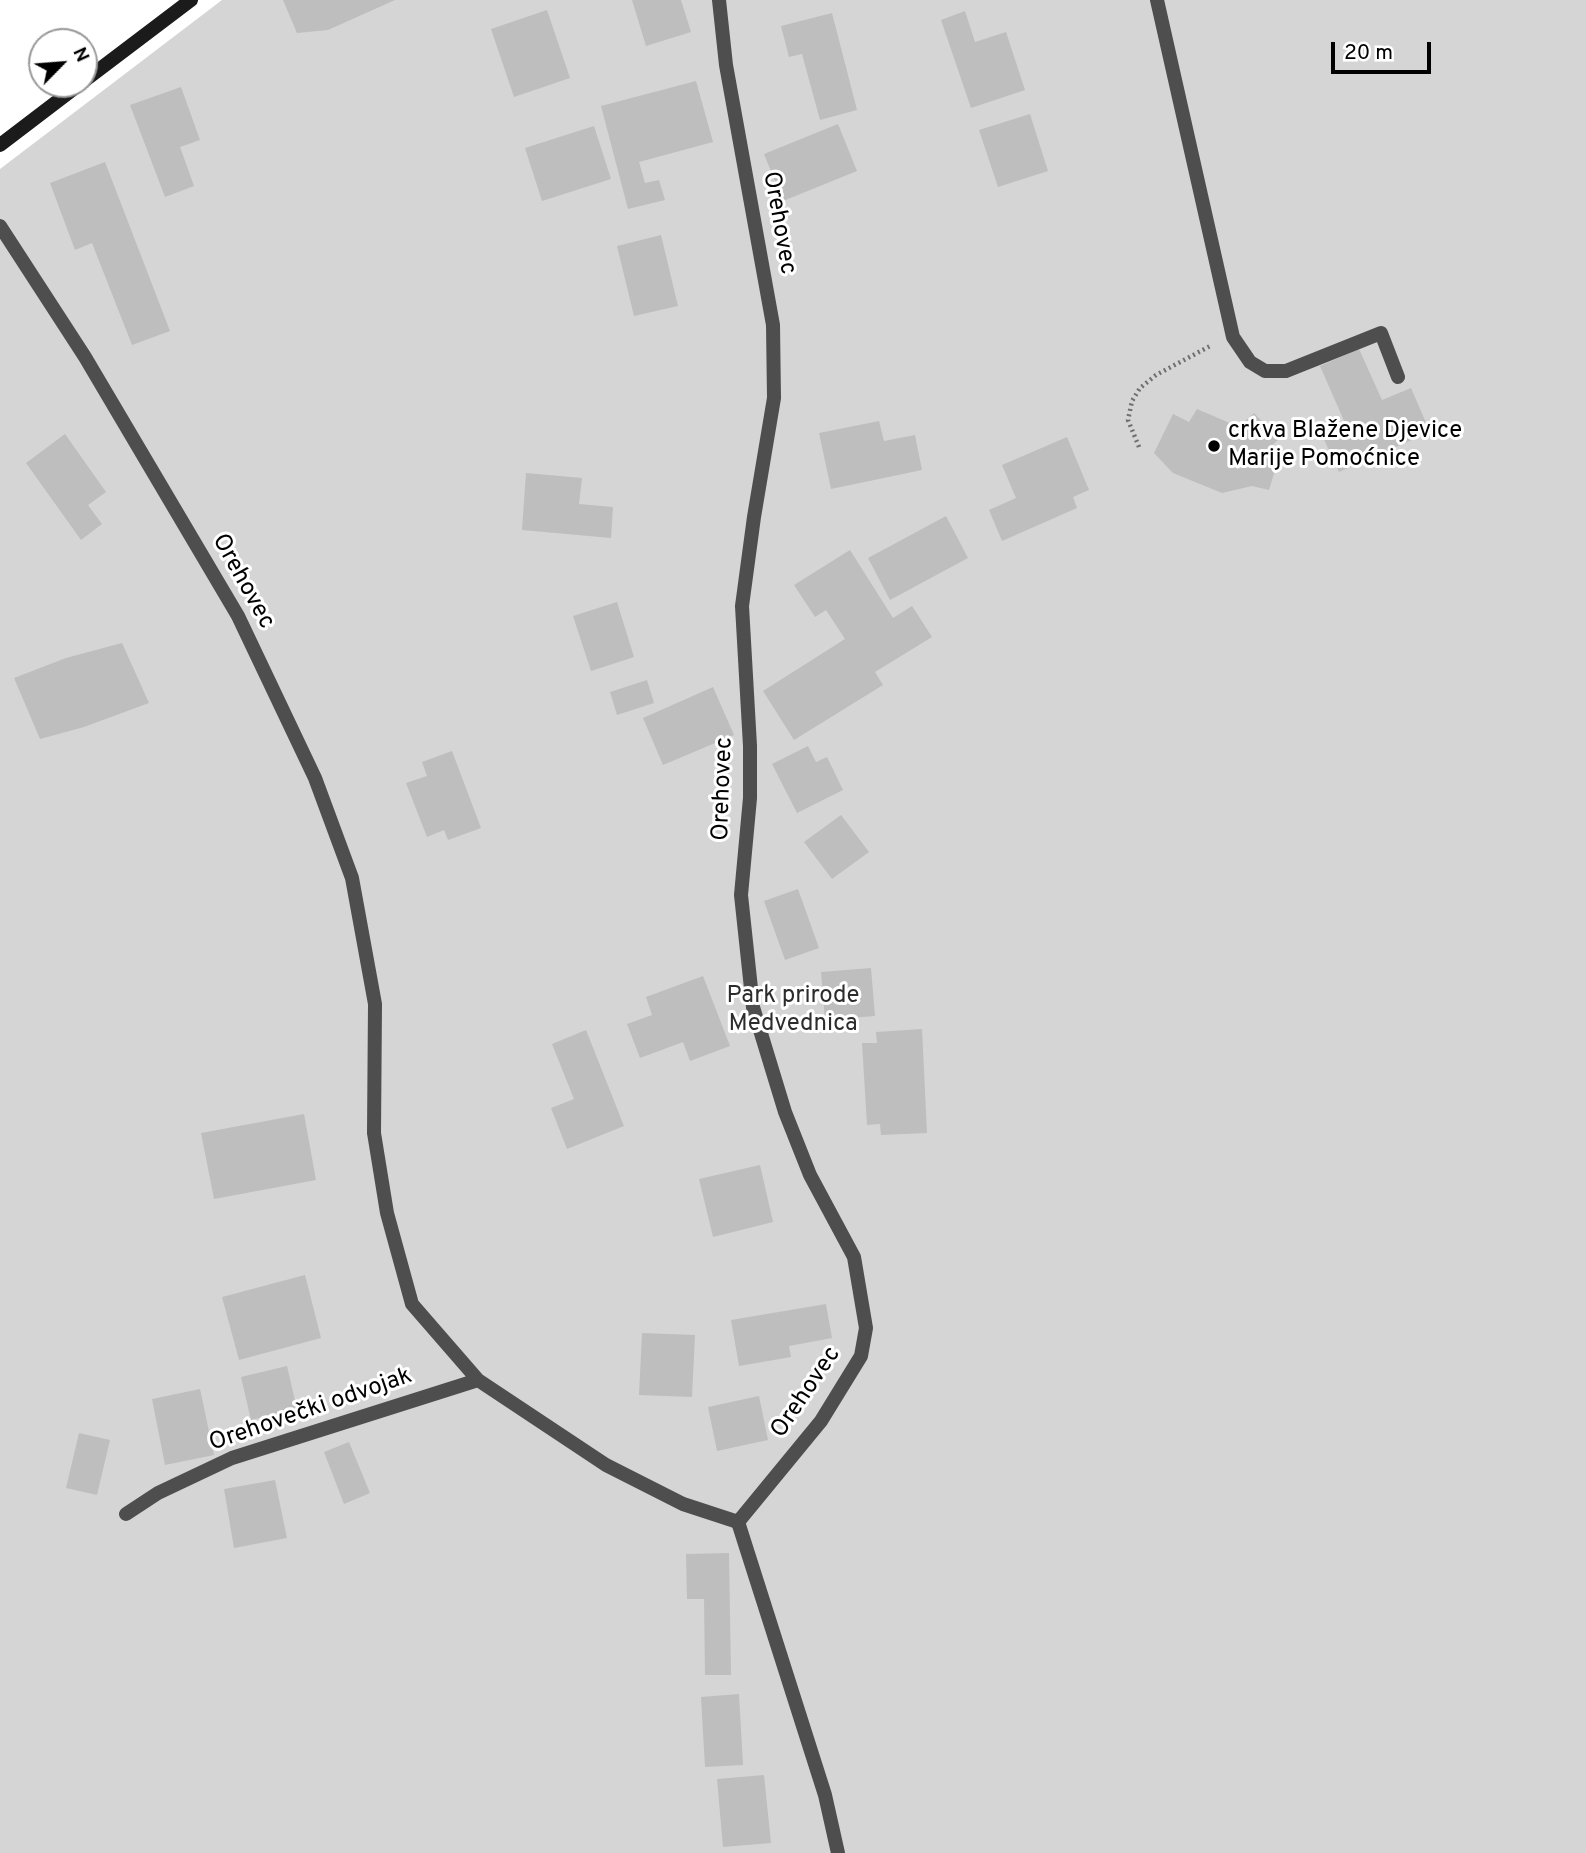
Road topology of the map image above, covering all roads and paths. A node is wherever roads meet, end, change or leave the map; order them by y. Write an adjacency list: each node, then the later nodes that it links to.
1 (191, 0): 4 (main road)
2 (719, 0): 13 (street, Orehovec)
3 (1157, 0): 8 (street)
4 (98, 71)
5 (62, 98): 6 (main road)
6 (0, 145)
7 (0, 226): 11 (street, Orehovec)
8 (1233, 337): 9 (street); 10 (path)
9 (1398, 377)
10 (1139, 447)
11 (478, 1380): 12 (street, Orehovečki odvojak); 13 (street, Orehovec)
12 (126, 1514)
13 (738, 1522): 14 (street)
14 (838, 1853)

